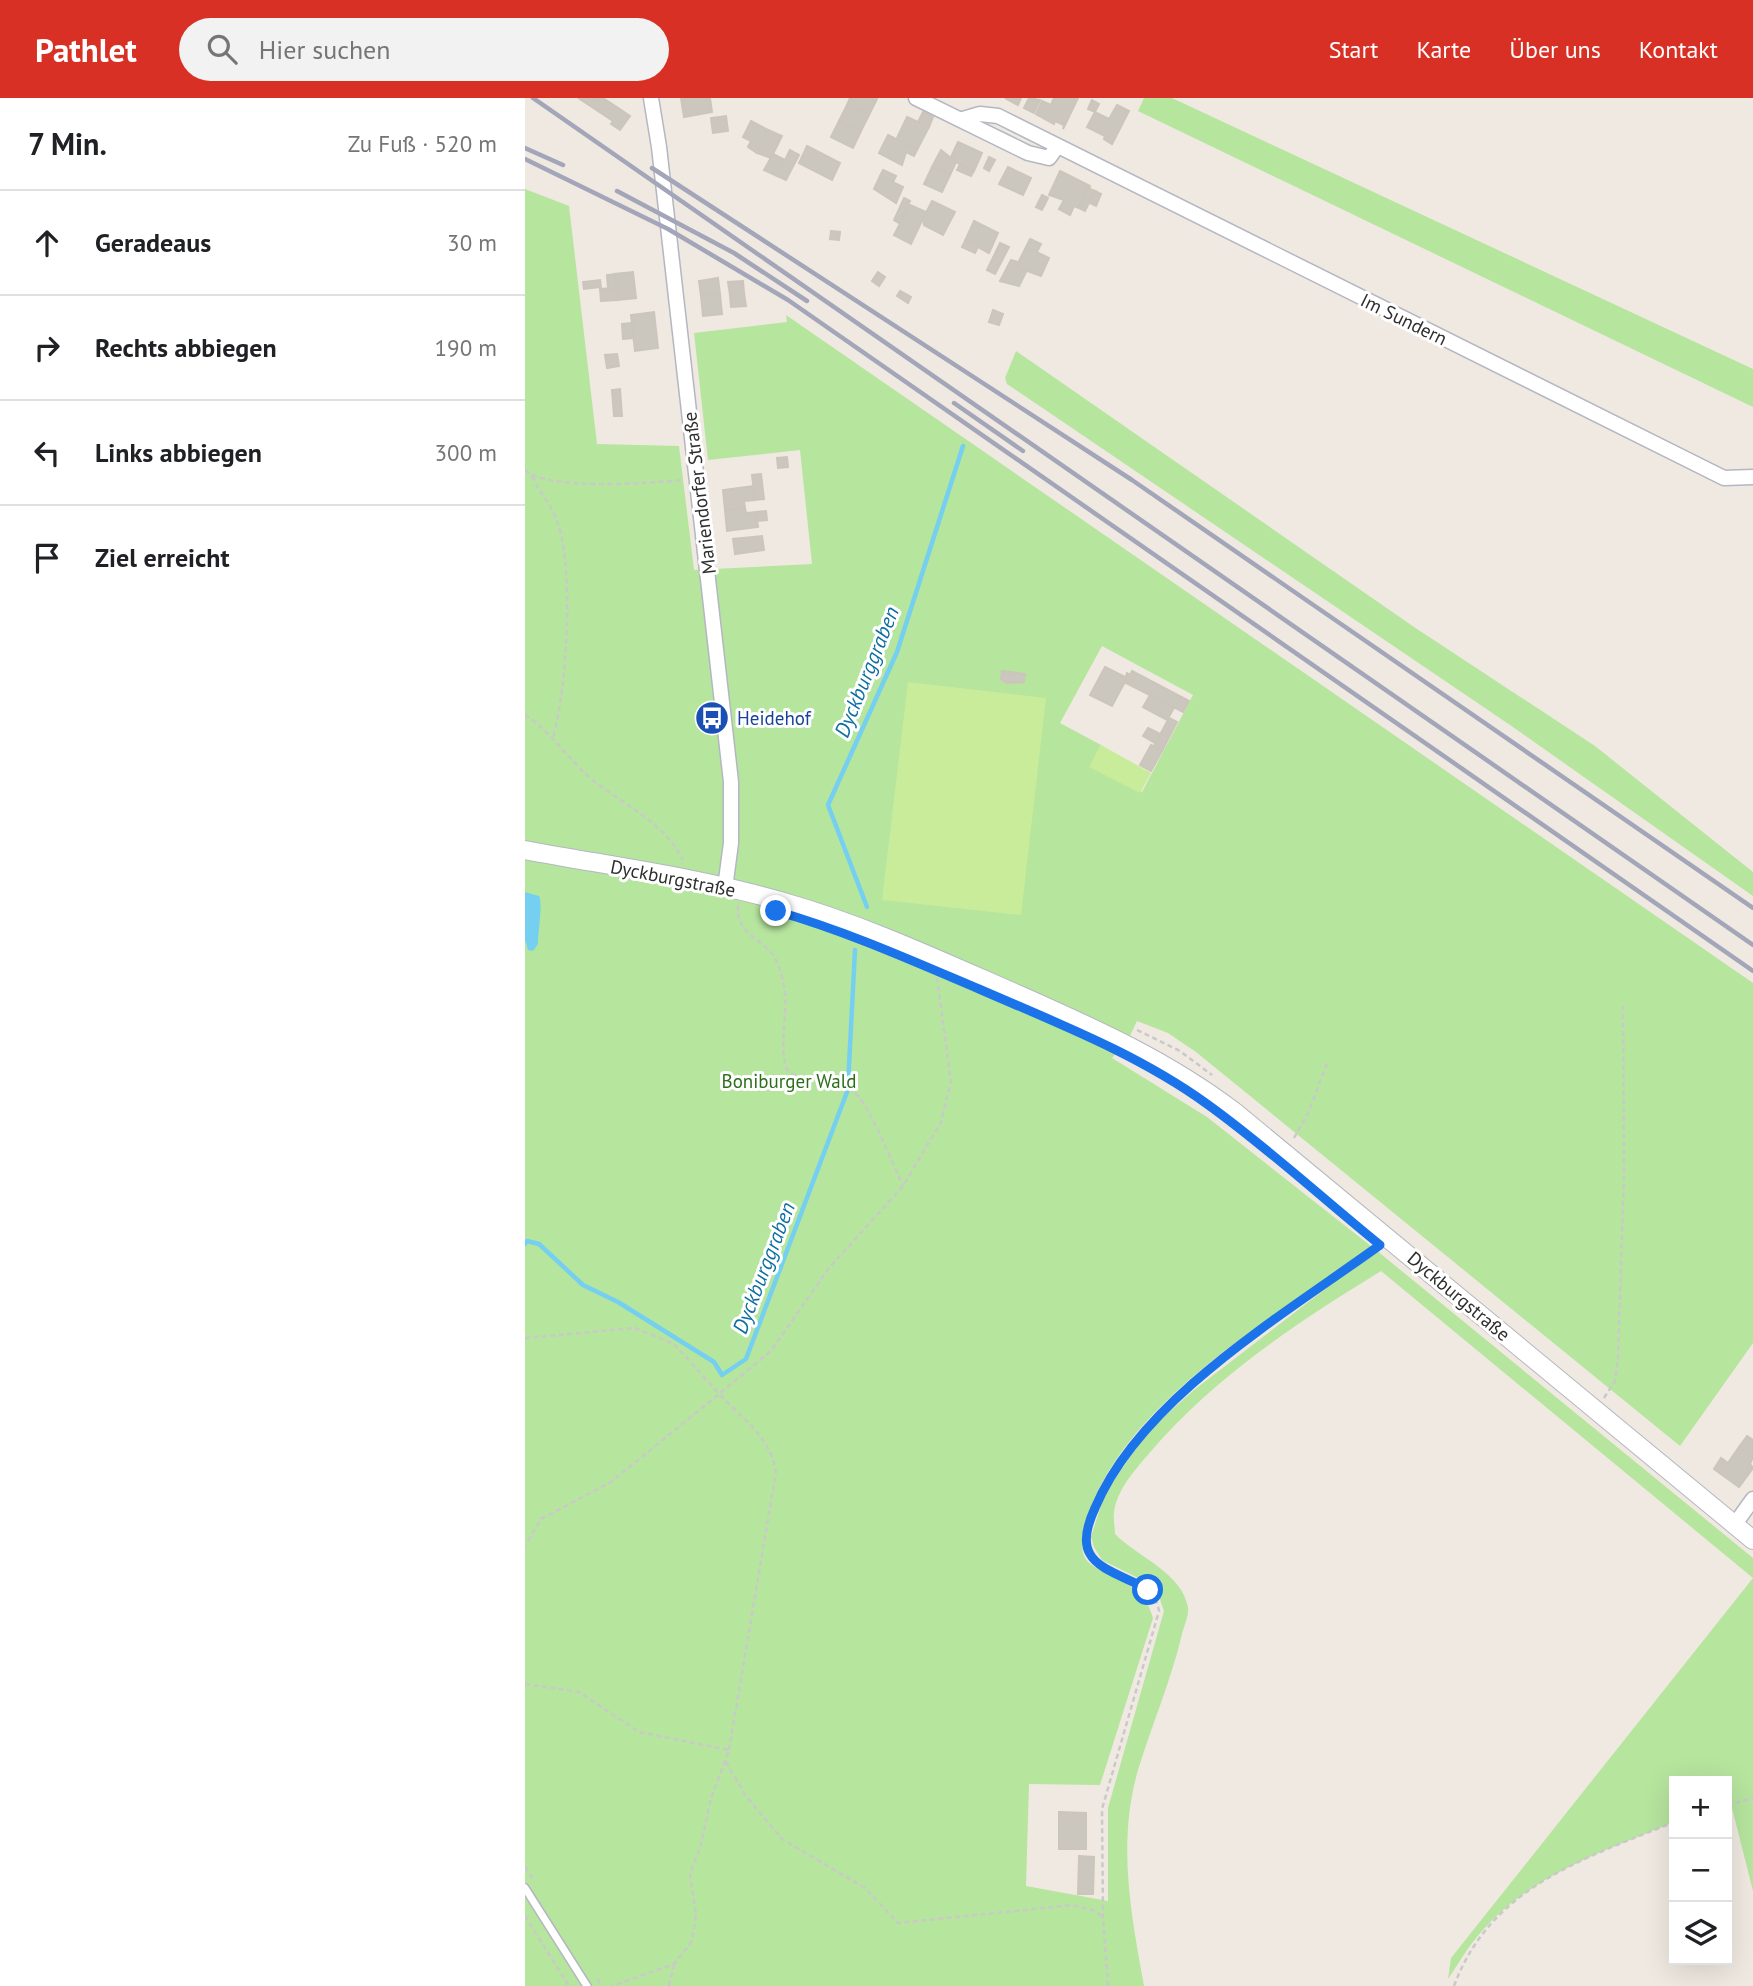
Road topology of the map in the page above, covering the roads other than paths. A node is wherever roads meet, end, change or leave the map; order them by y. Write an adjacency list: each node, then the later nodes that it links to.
1 (651, 98): 5 (street, Mariendorfer Straße)
2 (916, 98): 3 (street, Im Sundern)
3 (1753, 477)
4 (525, 850): 5 (street, Dyckburgstraße)
5 (725, 888): 7 (street, Dyckburgstraße)
6 (1753, 1499): 7 (street)
7 (1735, 1524): 8 (street, Dyckburgstraße)
8 (1753, 1539)
9 (525, 1888): 10 (lane)
10 (587, 1986)

